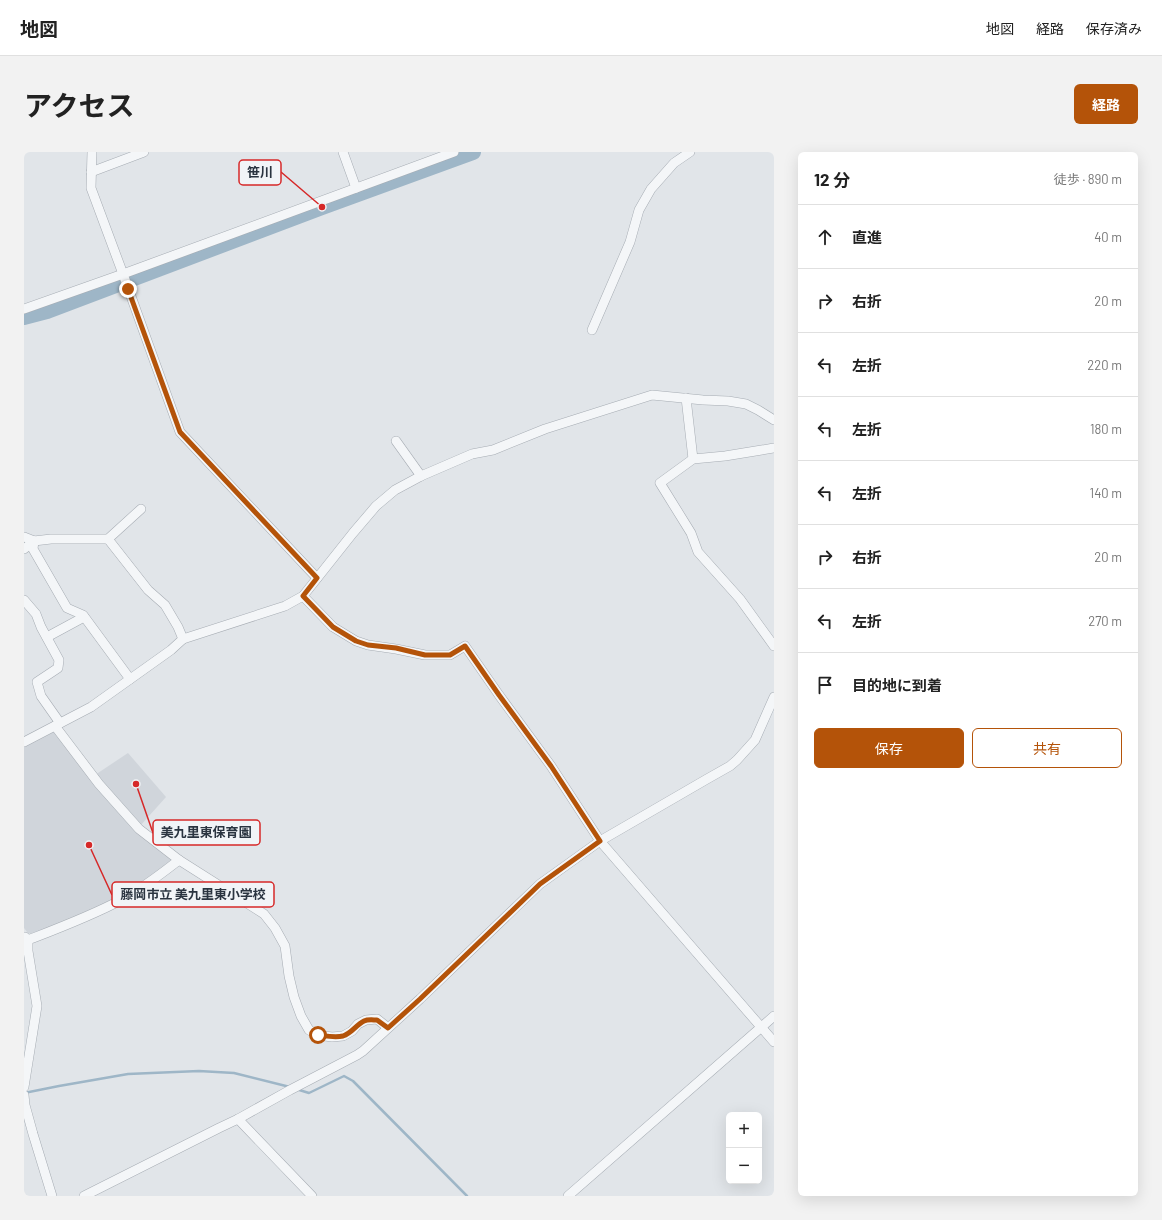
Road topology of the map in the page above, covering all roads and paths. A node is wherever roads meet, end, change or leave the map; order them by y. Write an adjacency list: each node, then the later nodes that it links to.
1 (92, 152): 6 (street)
2 (144, 152): 6 (street)
3 (342, 152): 7 (street)
4 (454, 152): 7 (street)
5 (690, 152): 10 (street)
6 (91, 172): 8 (street)
7 (356, 188): 8 (street)
8 (123, 275): 9 (street); 22 (street)
9 (24, 309)
10 (592, 330)
11 (686, 398): 12 (street); 15 (street); 16 (street)
12 (774, 420)
13 (396, 441): 16 (street)
14 (774, 448): 15 (street)
15 (693, 459): 28 (street)
16 (421, 476): 22 (street)
17 (141, 509): 19 (street)
18 (24, 537): 20 (street)
19 (108, 540): 20 (street); 27 (street)
20 (34, 541): 21 (street); 25 (street)
21 (24, 549)
22 (317, 578): 23 (street)
23 (303, 596): 27 (street); 33 (street)
24 (24, 600): 26 (street)
25 (84, 617): 26 (street); 29 (street)
26 (47, 637): 31 (street)
27 (184, 639): 29 (street)
28 (774, 646)
29 (130, 679): 31 (street)
30 (774, 697): 33 (street)
31 (57, 724): 32 (street); 34 (street)
32 (24, 742)
33 (600, 841): 37 (street); 38 (street)
34 (179, 860): 35 (street); 38 (street)
35 (26, 938): 40 (street)
36 (774, 1016): 37 (street)
37 (761, 1027): 39 (street); 46 (street)
38 (388, 1028): 42 (street)
39 (774, 1042)
40 (24, 1087)
41 (24, 1095): 43 (street)
42 (238, 1119): 44 (street); 45 (street)
43 (52, 1196)
44 (84, 1196)
45 (312, 1196)
46 (568, 1196)

